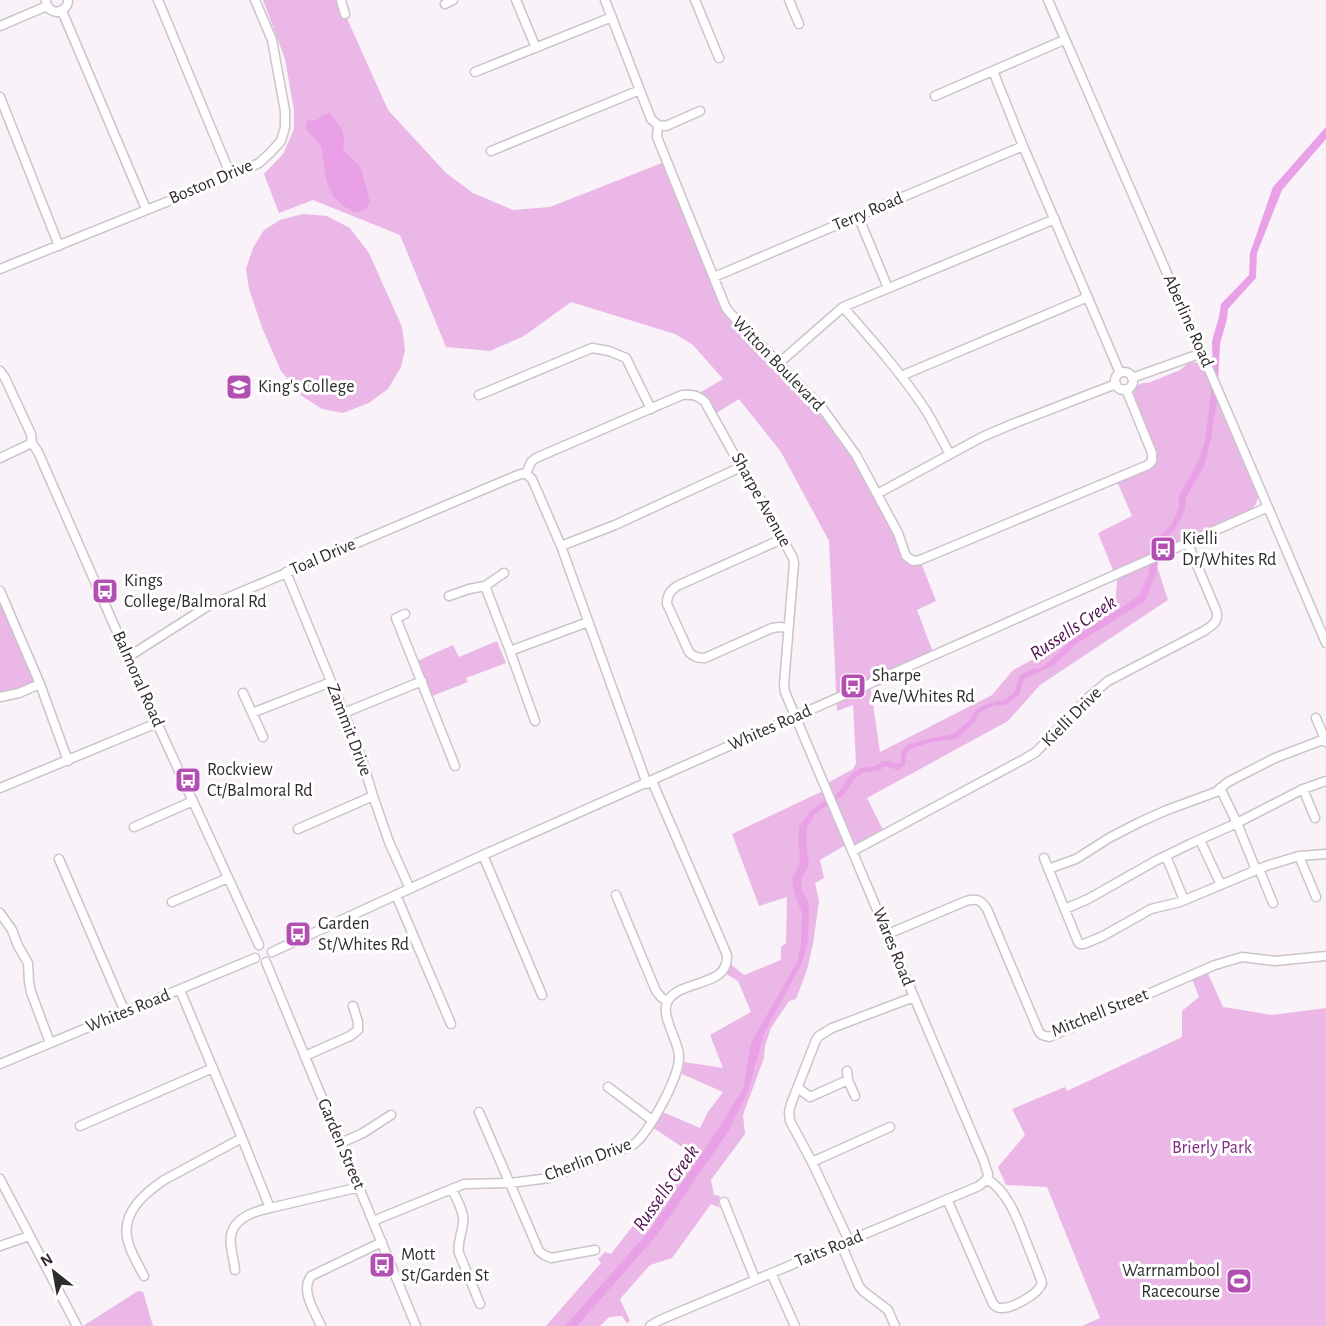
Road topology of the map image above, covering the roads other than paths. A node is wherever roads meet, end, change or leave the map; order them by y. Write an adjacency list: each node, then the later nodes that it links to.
1 (68, 0): 11 (street)
2 (158, 0): 28 (street)
3 (255, 0): 28 (street, Boston Drive)
4 (341, 0): 12 (street)
5 (516, 0): 17 (street)
6 (605, 0): 13 (street, Witton Boulevard)
7 (695, 0): 18 (street)
8 (789, 0): 14 (street)
9 (1048, 0): 16 (street, Aberline Road)
10 (47, 3): 11 (street); 15 (street)
11 (62, 11): 29 (street)
12 (345, 14)
13 (612, 17): 17 (street); 21 (street, Witton Boulevard)
14 (799, 24)
15 (0, 26)
16 (1064, 40): 19 (street); 38 (street, Aberline Road)
17 (536, 48): 20 (street)
18 (719, 58)
19 (993, 71): 22 (street); 26 (street)
20 (475, 72)
21 (640, 90): 25 (street, Witton Boulevard); 27 (street)
22 (934, 96)
23 (0, 97): 32 (street)
24 (700, 111): 25 (street)
25 (658, 125): 34 (street, Witton Boulevard)
26 (1023, 146): 30 (street, Terry Road); 31 (street)
27 (491, 151)
28 (231, 176): 29 (street, Boston Drive)
29 (146, 209): 32 (street, Boston Drive)
30 (858, 216): 34 (street, Terry Road); 35 (street)
31 (1055, 219): 35 (street); 36 (street)
32 (60, 246): 33 (street, Boston Drive)
33 (0, 269)
34 (714, 277): 39 (street, Witton Boulevard)
35 (888, 288): 37 (street)
36 (1088, 297): 41 (street); 42 (street)
37 (843, 307): 39 (street); 42 (street)
38 (1202, 353): 43 (street); 54 (street, Aberline Road)
39 (779, 363): 53 (street, Witton Boulevard)
40 (0, 371): 48 (street, Balmoral Road)
41 (1120, 373): 43 (street); 44 (street)
42 (901, 376): 49 (street)
43 (1132, 378): 45 (street)
44 (1116, 384): 45 (street); 49 (street)
45 (1126, 389): 53 (street, Witton Boulevard)
46 (479, 395): 47 (street)
47 (651, 408): 51 (street, Sharpe Avenue); 52 (street, Sharpe Avenue)
48 (32, 443): 50 (street); 68 (street, Balmoral Road)
49 (950, 454): 53 (street)
50 (0, 458)
51 (741, 467): 55 (street, Sharpe Avenue); 57 (street)
52 (526, 474): 57 (street); 58 (street, Toal Drive)
53 (877, 494)
54 (1268, 507): 56 (street, Whites Road); 66 (street, Aberline Road)
55 (782, 540): 65 (street, Sharpe Avenue); 65 (street)
56 (1188, 544): 76 (street, Whites Road); 96 (street, Kielli Drive)
57 (561, 546): 64 (street)
58 (286, 572): 68 (street, Toal Drive); 70 (street, Zammit Drive)
59 (504, 573): 60 (street)
60 (485, 586): 62 (street); 67 (street)
61 (0, 591): 71 (street)
62 (448, 596)
63 (396, 618): 69 (street)
64 (588, 622): 67 (street); 85 (street)
65 (788, 628): 76 (street, Sharpe Avenue)
66 (1326, 643)
67 (510, 651): 78 (street)
68 (128, 657): 79 (street, Balmoral Road)
69 (422, 681): 75 (street); 83 (street)
70 (331, 682): 74 (street); 75 (street, Zammit Drive)
71 (40, 684): 73 (street); 82 (street)
72 (243, 693): 74 (street)
73 (0, 697)
74 (252, 713): 80 (street)
75 (344, 713): 89 (street, Zammit Drive)
76 (795, 716): 85 (street, Whites Road); 96 (street, Wares Road)
77 (1316, 718): 81 (street)
78 (535, 721)
79 (157, 723): 82 (street); 90 (street, Balmoral Road)
80 (263, 737)
81 (1325, 740): 87 (street)
82 (68, 760): 86 (street)
83 (455, 766)
84 (1326, 781): 88 (street)
85 (649, 782): 98 (street, Whites Road); 125 (street)
86 (0, 788)
87 (1220, 788): 92 (street); 103 (street)
88 (1303, 789): 91 (street); 92 (street)
89 (373, 796): 94 (street); 107 (street, Zammit Drive)
90 (193, 801): 93 (street); 105 (street, Balmoral Road)
91 (1315, 818)
92 (1237, 823): 95 (street); 104 (street)
93 (134, 827)
94 (298, 829)
95 (1200, 840): 99 (street); 106 (street)
96 (853, 851): 116 (street, Wares Road)
97 (1326, 854): 100 (street)
98 (483, 855): 107 (street, Whites Road); 123 (street)
99 (1166, 856): 111 (street); 114 (street)
100 (1299, 856): 104 (street); 110 (street)
101 (1044, 858): 103 (street)
102 (58, 859): 127 (street)
103 (1048, 869): 114 (street)
104 (1258, 870): 106 (street); 113 (street)
105 (228, 878): 112 (street); 117 (street, Balmoral Road)
106 (1221, 885): 111 (street)
107 (410, 889): 108 (street, Whites Road)
108 (396, 895): 118 (street, Whites Road); 128 (street)
109 (616, 895): 125 (street)
110 (1317, 897)
111 (1184, 900): 114 (street)
112 (172, 902)
113 (1273, 903)
114 (1065, 909)
115 (0, 913): 129 (street)
116 (888, 934): 119 (street, Mitchell Street); 124 (street, Wares Road)
117 (259, 945): 118 (street); 120 (street)
118 (272, 952): 121 (street)
119 (1326, 956)
120 (255, 958): 121 (street); 122 (street, Whites Road)
121 (266, 962): 130 (street, Garden Street)
122 (180, 990): 127 (street, Whites Road); 132 (street)
123 (542, 994)
124 (914, 998): 134 (street); 145 (street, Wares Road)
125 (667, 1001): 138 (street, Cherlin Drive)
126 (353, 1006): 130 (street)
127 (125, 1012): 129 (street, Whites Road)
128 (451, 1024)
129 (51, 1043): 131 (street, Whites Road)
130 (305, 1056): 142 (street, Garden Street)
131 (0, 1064)
132 (213, 1068): 139 (street); 141 (street)
133 (608, 1087): 138 (street)
134 (798, 1088): 135 (street); 143 (street)
135 (855, 1096)
136 (479, 1112): 146 (street)
137 (391, 1115): 142 (street)
138 (652, 1120): 146 (street, Cherlin Drive)
139 (80, 1126)
140 (890, 1127): 143 (street)
141 (242, 1138): 151 (street); 160 (street)
142 (341, 1143): 147 (street, Garden Street)
143 (812, 1162): 155 (street)
144 (0, 1179): 153 (street)
145 (987, 1179): 149 (street, Taits Road); 149 (street)
146 (511, 1183): 148 (street, Cherlin Drive); 157 (street)
147 (360, 1186): 151 (street); 152 (street, Garden Street)
148 (452, 1189): 152 (street, Cherlin Drive); 162 (street)
149 (947, 1199): 155 (street, Taits Road)
150 (724, 1202): 161 (street)
151 (270, 1208): 158 (street)
152 (373, 1221): 154 (street, Garden Street)
153 (29, 1236): 156 (street); 163 (street)
154 (382, 1242): 164 (street); 165 (street, Garden Street)
155 (845, 1242): 159 (street, Taits Road); 168 (street)
156 (0, 1246)
157 (595, 1250)
158 (235, 1270)
159 (771, 1273): 161 (street, Taits Road); 167 (street)
160 (144, 1276)
161 (755, 1279): 166 (street, Taits Road)
162 (480, 1304)
163 (77, 1326)
164 (321, 1326)
165 (416, 1326)
166 (650, 1326)
167 (795, 1326)
168 (895, 1326)

